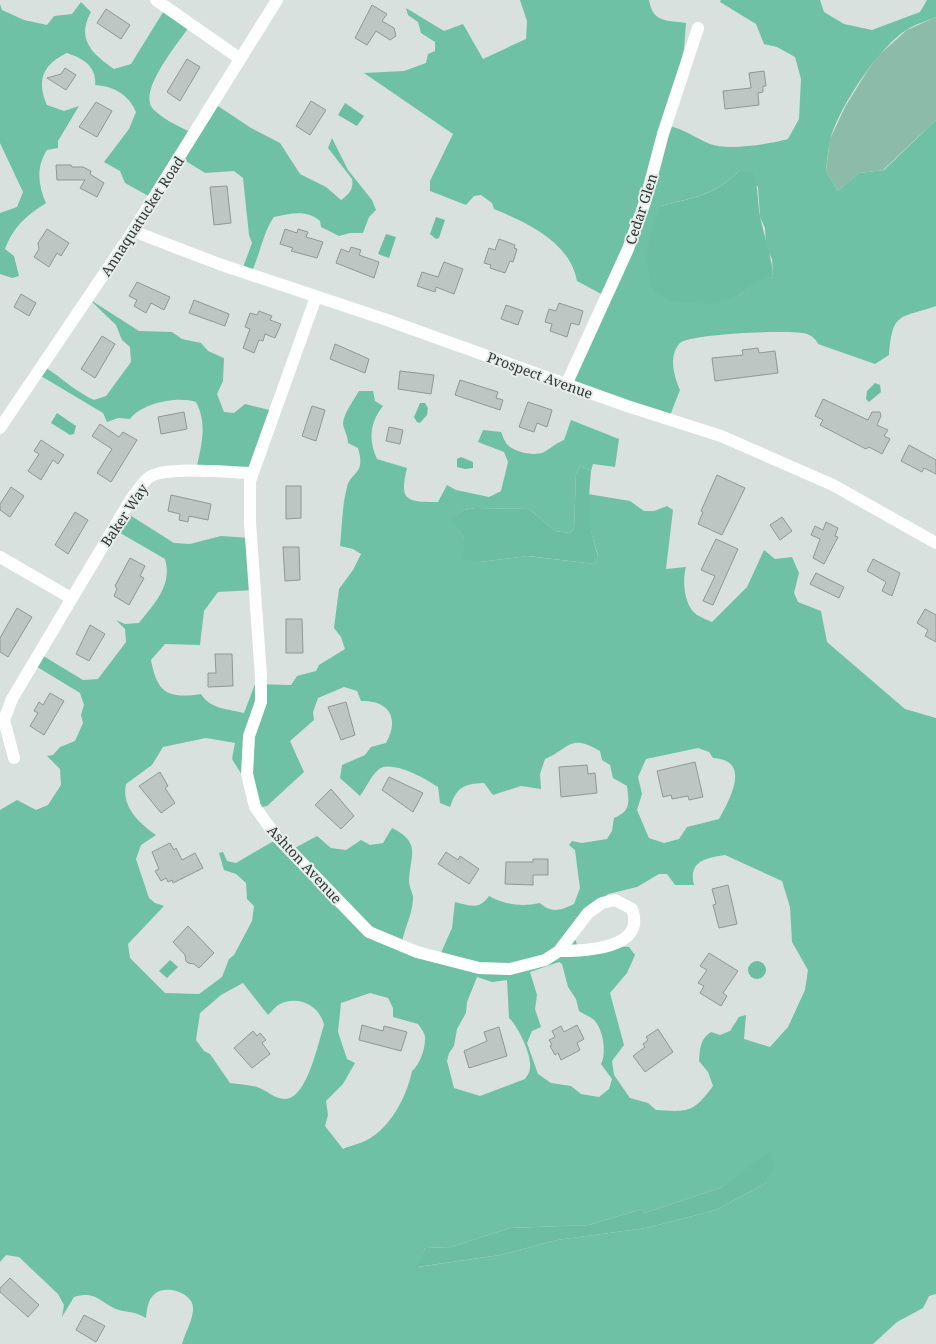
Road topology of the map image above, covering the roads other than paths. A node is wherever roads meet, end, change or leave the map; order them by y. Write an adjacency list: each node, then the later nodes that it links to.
1 (156, 0): 4 (street)
2 (277, 0): 4 (street, Annaquatucket Road)
3 (698, 28): 7 (street, Cedar Glen)
4 (239, 58): 5 (street, Annaquatucket Road)
5 (133, 231): 6 (street, Prospect Avenue); 8 (street, Annaquatucket Road)
6 (316, 297): 7 (street, Prospect Avenue); 9 (street)
7 (566, 384): 10 (street, Prospect Avenue)
8 (0, 428)
9 (252, 473): 12 (street, Baker Way); 14 (street, Ashton Avenue)
10 (936, 542)
11 (0, 557): 12 (street)
12 (71, 598): 13 (street, Baker Way)
13 (14, 758)
14 (559, 951): 14 (street, Ashton Avenue)

